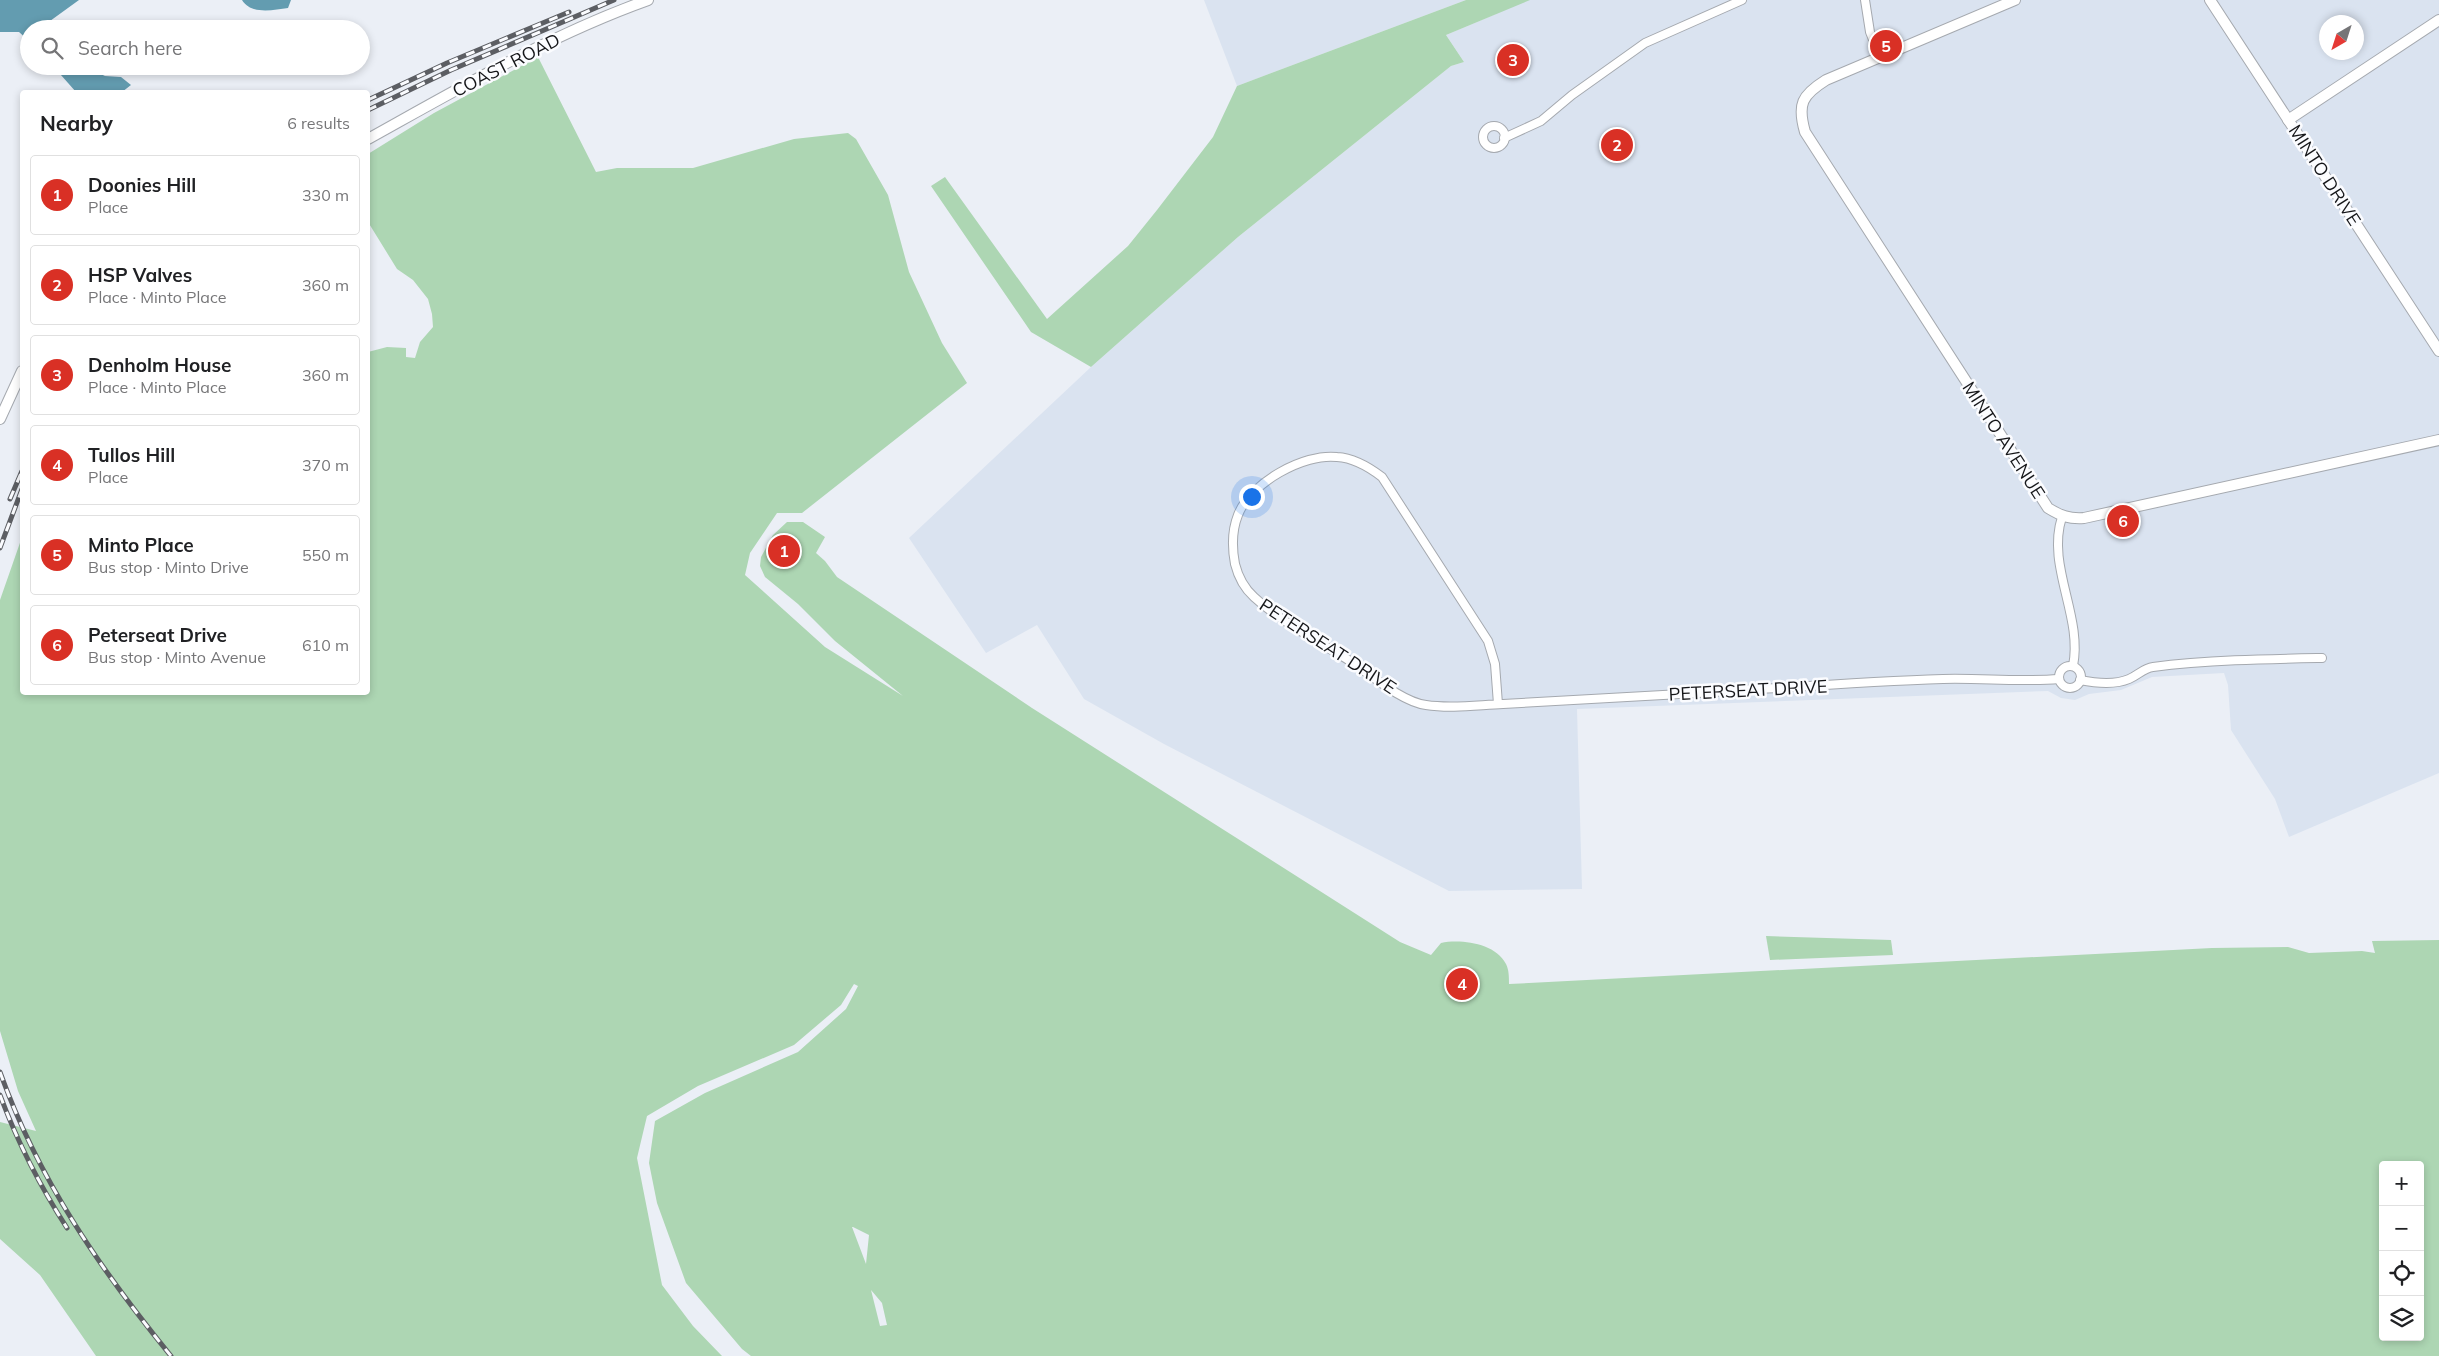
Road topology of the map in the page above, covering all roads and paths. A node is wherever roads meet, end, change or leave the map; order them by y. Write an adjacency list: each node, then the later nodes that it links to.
1 (648, 0): 9 (street, COAST ROAD)
2 (1742, 0): 10 (street)
3 (1865, 0): 7 (street)
4 (2015, 0): 7 (street)
5 (2210, 0): 8 (street, MINTO DRIVE)
6 (2439, 20): 8 (street)
7 (1880, 57): 15 (street, MINTO AVENUE)
8 (2288, 120): 11 (street, MINTO DRIVE)
9 (370, 138)
10 (1504, 138)
11 (2439, 351)
12 (20, 375): 13 (street)
13 (0, 419)
14 (2439, 440): 15 (street)
15 (2062, 517): 17 (street)
16 (2322, 658): 19 (street)
17 (2072, 666): 18 (street); 19 (street)
18 (2059, 679): 19 (street); 20 (street, PETERSEAT DRIVE)
19 (2080, 680)
20 (1498, 704): 20 (street, PETERSEAT DRIVE)

